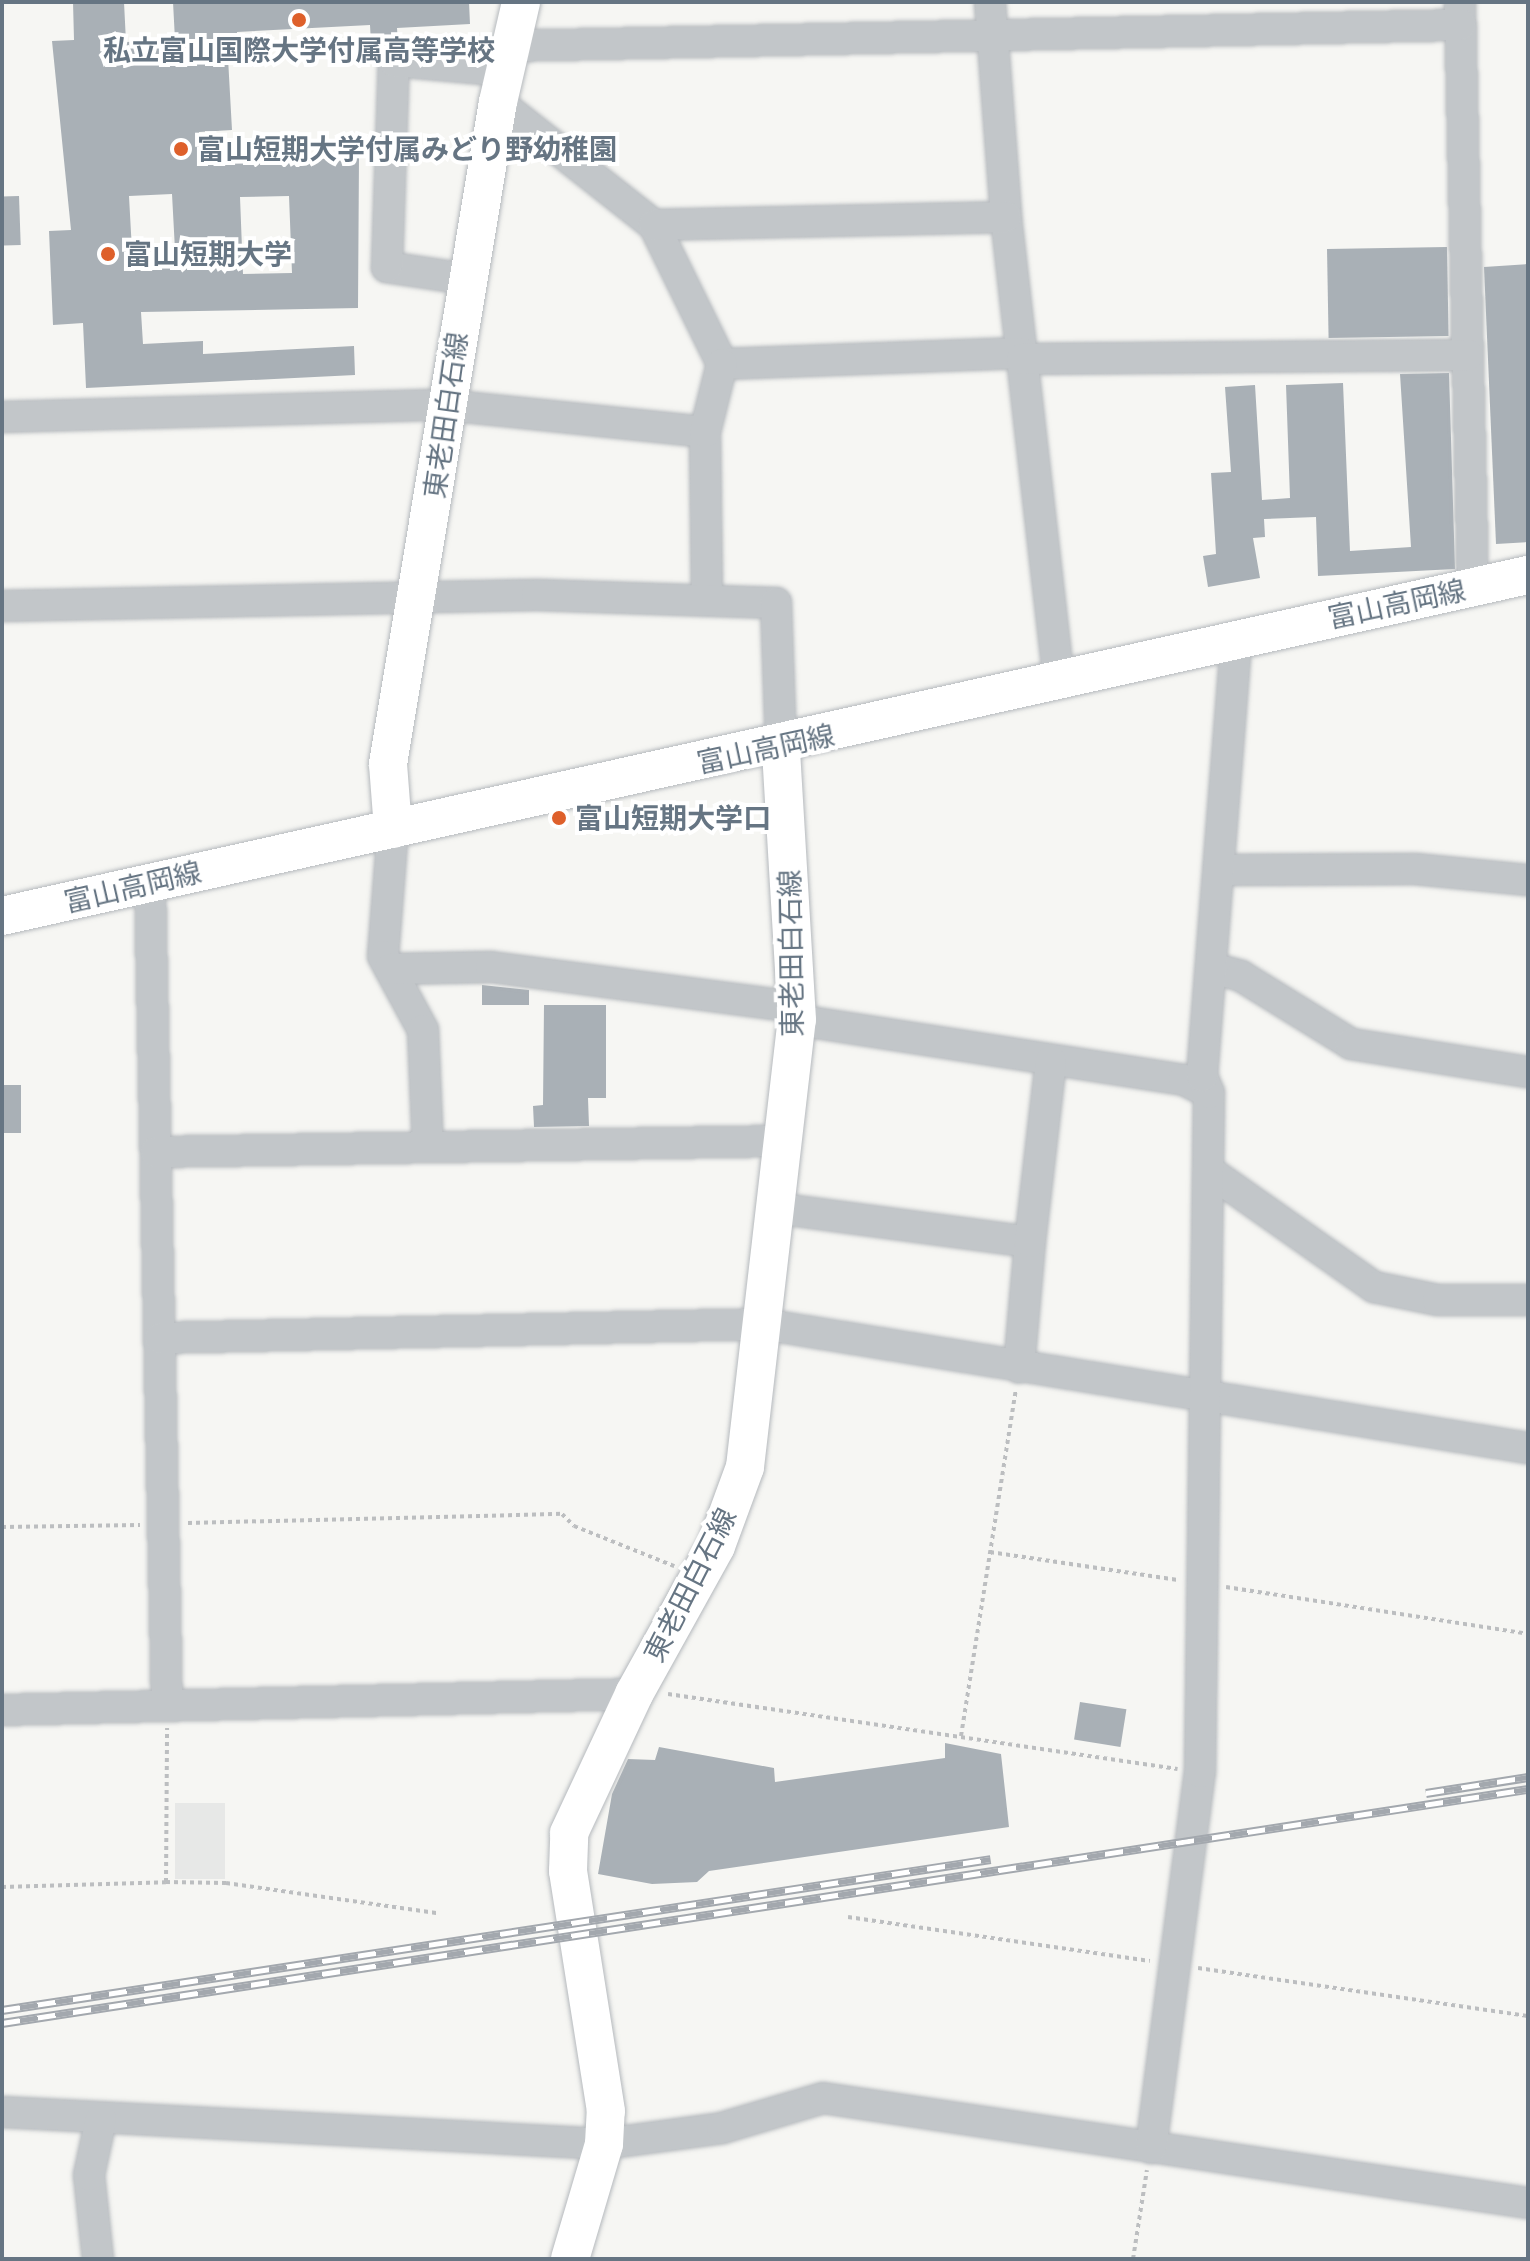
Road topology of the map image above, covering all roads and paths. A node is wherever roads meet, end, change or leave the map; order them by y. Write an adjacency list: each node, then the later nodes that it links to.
1 (521, 2): 5 (main road, 東老田白石線)
2 (990, 2): 4 (street)
3 (1461, 14): 4 (street); 9 (street)
4 (993, 36): 5 (street); 6 (street)
5 (505, 73): 7 (street); 8 (main road, 東老田白石線); 8 (street)
6 (1006, 217): 7 (street); 10 (street)
7 (654, 225): 11 (street)
8 (467, 279): 12 (main road, 東老田白石線)
9 (1468, 355): 10 (street); 16 (street)
10 (1021, 356): 11 (street); 21 (street)
11 (722, 364): 14 (street)
12 (445, 405): 13 (street); 14 (street); 17 (main road, 東老田白石線)
13 (2, 417)
14 (705, 432): 18 (street)
15 (1528, 575): 16 (main road, 富山高岡線)
16 (1473, 588): 20 (main road, 富山高岡線)
17 (420, 597): 18 (street); 19 (street); 23 (main road, 東老田白石線)
18 (707, 598): 22 (street)
19 (2, 606)
20 (1236, 640): 21 (main road, 富山高岡線); 24 (street)
21 (1059, 681): 22 (main road, 富山高岡線)
22 (781, 747): 23 (main road, 富山高岡線); 30 (main road, 東老田白石線)
23 (393, 829): 26 (main road, 富山高岡線); 29 (street)
24 (1221, 870): 25 (street); 28 (street)
25 (1528, 880)
26 (150, 883): 27 (main road, 富山高岡線); 36 (street)
27 (2, 916)
28 (1212, 968): 32 (street); 33 (street)
29 (390, 969): 30 (street); 35 (street)
30 (796, 1013): 31 (street); 34 (main road, 東老田白石線)
31 (1051, 1061): 33 (street); 39 (street)
32 (1528, 1072)
33 (1209, 1093): 37 (street)
34 (783, 1141): 35 (street); 38 (main road, 東老田白石線)
35 (428, 1147): 36 (street)
36 (156, 1152): 42 (street)
37 (1209, 1171): 40 (street); 44 (street)
38 (775, 1208): 39 (street); 41 (main road, 東老田白石線)
39 (1030, 1242): 43 (street)
40 (1528, 1300)
41 (762, 1324): 42 (street); 43 (street); 49 (main road, 東老田白石線)
42 (160, 1338): 46 (street)
43 (1019, 1368): 44 (street); 48 (path)
44 (1207, 1400): 45 (street); 50 (street)
45 (1528, 1448)
46 (164, 1524): 47 (path); 49 (path); 53 (street)
47 (2, 1527)
48 (990, 1552): 50 (path); 55 (path)
49 (699, 1576): 52 (main road, 東老田白石線)
50 (1208, 1584): 51 (path); 56 (street)
51 (1528, 1634)
52 (634, 1694): 53 (street); 55 (path); 62 (main road, 東老田白石線)
53 (167, 1706): 54 (street); 57 (path)
54 (2, 1710)
55 (961, 1736): 56 (path)
56 (1200, 1772): 63 (street)
57 (166, 1882): 58 (path); 59 (path)
58 (2, 1887)
59 (438, 1913)
60 (2, 2112): 61 (street)
61 (101, 2119): 62 (street); 65 (street)
62 (604, 2144): 63 (street); 66 (main road, 東老田白石線)
63 (1151, 2148): 64 (street); 67 (path)
64 (1528, 2203)
65 (98, 2259)
66 (570, 2259)
67 (1133, 2259)

